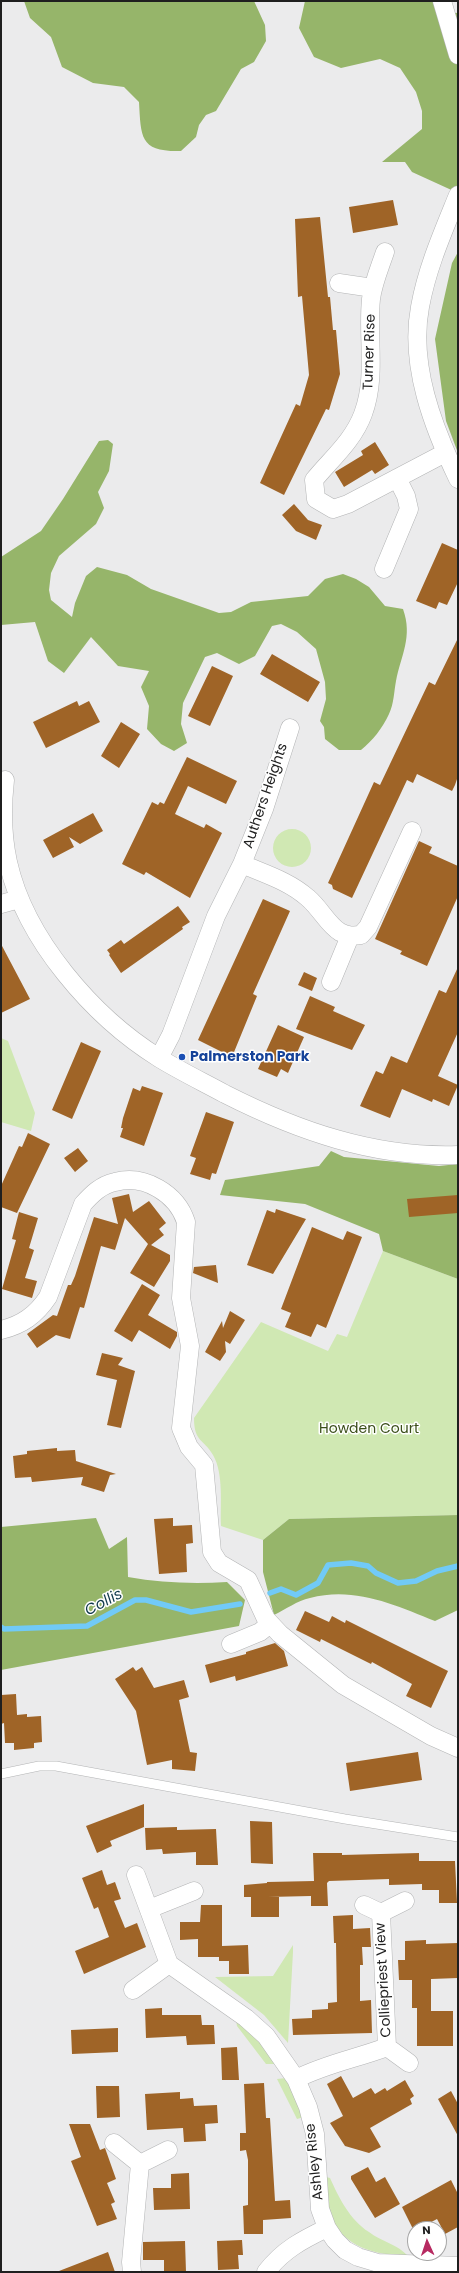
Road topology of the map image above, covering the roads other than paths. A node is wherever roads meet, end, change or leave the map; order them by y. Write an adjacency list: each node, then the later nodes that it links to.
1 (442, 1): 2 (street)
2 (458, 55)
3 (458, 195): 7 (street)
4 (385, 252): 6 (street, Turner Rise)
5 (339, 283): 6 (street)
6 (373, 288): 8 (street, Turner Rise)
7 (445, 453): 8 (street, Turner Rise); 9 (street)
8 (397, 478): 10 (street)
9 (458, 478)
10 (384, 569)
11 (290, 728): 14 (street, Authers Heights)
12 (5, 780): 15 (street)
13 (412, 831): 17 (street)
14 (242, 864): 17 (street, Authers Heights); 19 (street, Authers Heights)
15 (19, 898): 16 (street); 19 (street)
16 (1, 904)
17 (350, 936): 18 (street)
18 (331, 982)
19 (158, 1058): 20 (street)
20 (458, 1155)
21 (1, 1330): 22 (street)
22 (270, 1624): 23 (street); 24 (street)
23 (230, 1644)
24 (458, 1748)
25 (1, 1774): 26 (lane)
26 (458, 1837)
27 (136, 1875): 31 (street)
28 (194, 1892): 31 (street)
29 (405, 1901): 32 (street, Colliepriest View)
30 (364, 1905): 32 (street, Colliepriest View)
31 (149, 1909): 33 (street)
32 (382, 1913): 35 (street, Colliepriest View)
33 (169, 1964): 34 (street); 37 (street, Ashley Rise)
34 (133, 1990)
35 (387, 2047): 36 (street, Colliepriest View); 37 (street, Colliepriest View)
36 (409, 2063)
37 (296, 2079): 41 (street, Ashley Rise)
38 (114, 2143): 40 (street)
39 (168, 2150): 40 (street)
40 (140, 2164): 43 (street)
41 (327, 2228): 42 (street, Ashley Rise); 44 (street)
42 (458, 2266)
43 (132, 2272)
44 (266, 2272)

